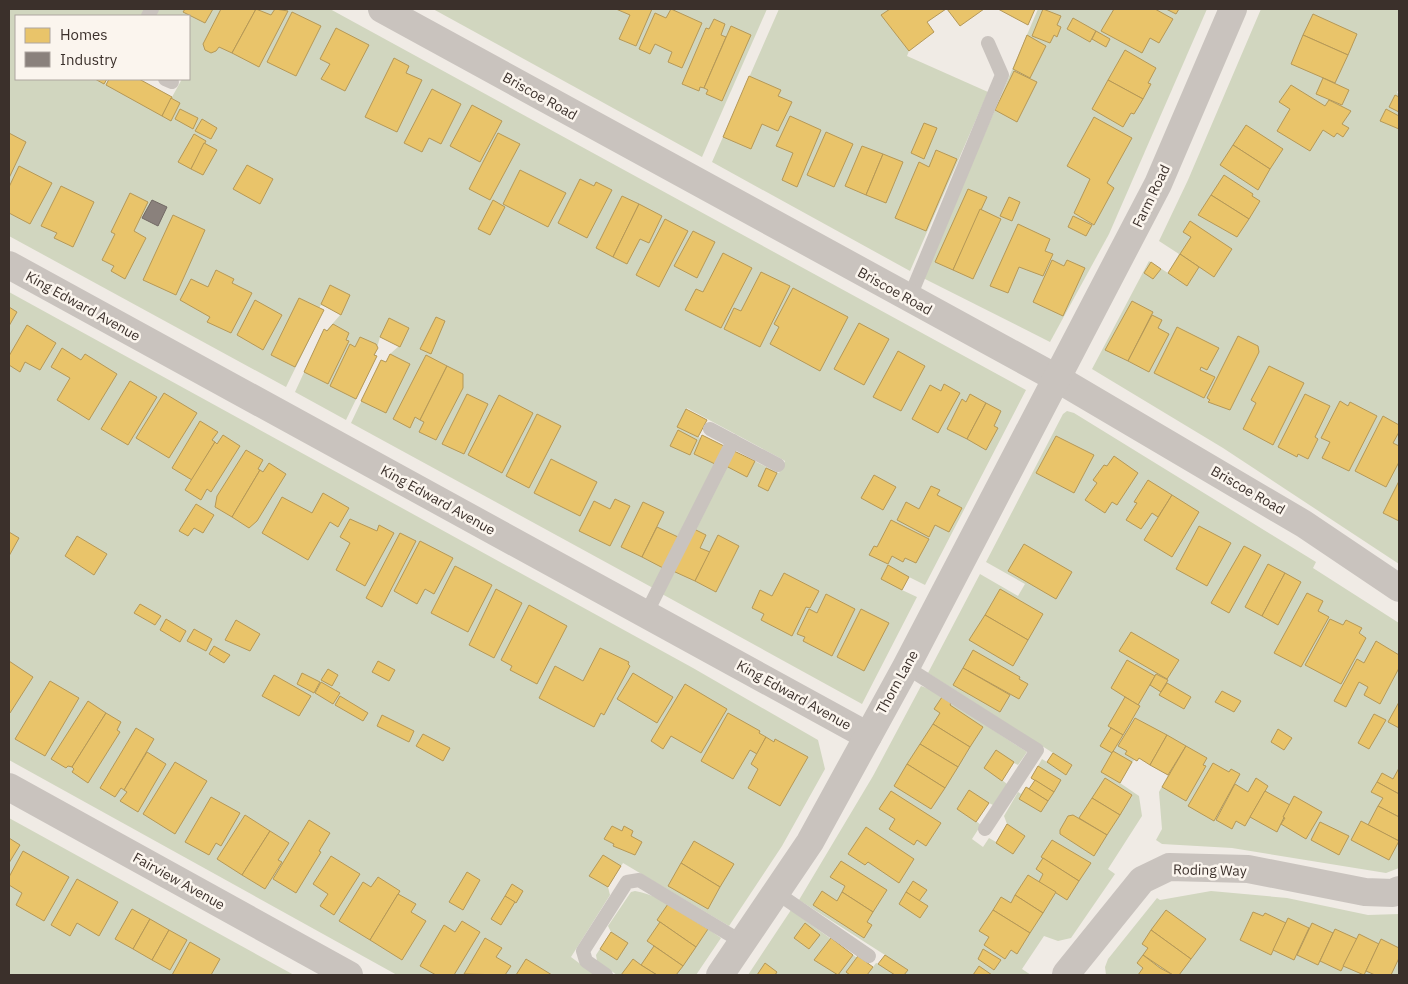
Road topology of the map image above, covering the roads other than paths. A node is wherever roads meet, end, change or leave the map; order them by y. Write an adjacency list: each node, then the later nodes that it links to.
1 (382, 9): 5 (street, Briscoe Road)
2 (1233, 9): 6 (street, Farm Road)
3 (988, 43): 5 (lane)
4 (9, 265): 11 (street, King Edward Avenue)
5 (909, 299): 6 (street, Briscoe Road)
6 (1058, 379): 10 (street, Briscoe Road); 12 (street, Thorn Lane)
7 (710, 429): 8 (lane)
8 (733, 441): 9 (lane); 11 (lane)
9 (778, 465)
10 (1399, 588)
11 (646, 614): 13 (street, King Edward Avenue)
12 (906, 667): 13 (street, Thorn Lane); 15 (lane)
13 (868, 736): 17 (street, Thorn Lane)
14 (9, 787): 21 (street, Fairview Avenue)
15 (986, 829)
16 (1399, 890): 20 (street, Roding Way)
17 (777, 893): 18 (street, Thorn Lane); 19 (lane)
18 (742, 942): 22 (lane); 23 (street, Thorn Lane)
19 (870, 956)
20 (1066, 974)
21 (349, 975)
22 (606, 975)
23 (720, 975)

